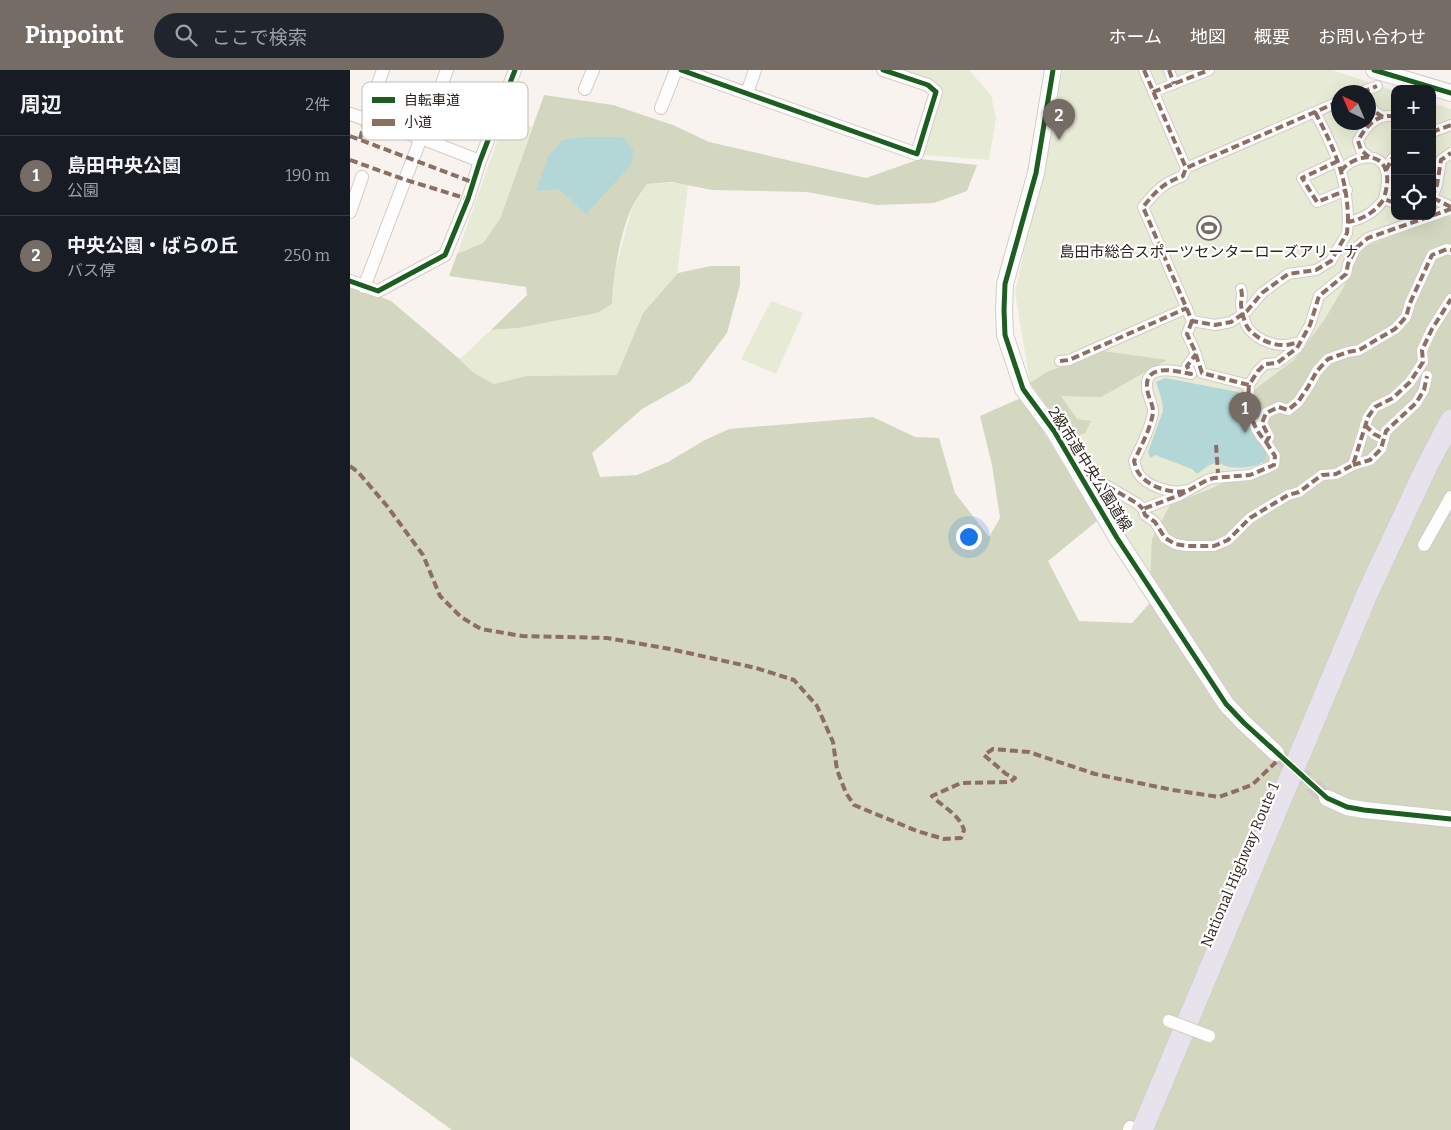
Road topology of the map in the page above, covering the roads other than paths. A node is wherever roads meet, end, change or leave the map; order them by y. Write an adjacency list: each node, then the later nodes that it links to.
1 (383, 70): 14 (street)
2 (448, 70): 15 (street)
3 (515, 70): 16 (street)
4 (592, 70): 18 (street)
5 (676, 70): 23 (street)
6 (681, 70): 20 (street)
7 (755, 70): 20 (street)
8 (883, 70): 20 (street)
9 (1053, 70): 78 (street, 2級市道中央公園道線)
10 (1144, 70): 19 (street)
11 (1169, 70): 17 (street)
12 (1209, 70): 17 (street)
13 (1376, 78): 21 (street)
14 (379, 82)
15 (443, 82)
16 (510, 82)
17 (1174, 84): 19 (street)
18 (586, 89)
19 (1153, 92): 42 (street)
20 (746, 93)
21 (1451, 93)
22 (1331, 105): 24 (street)
23 (660, 108)
24 (1315, 112): 41 (street); 42 (street)
25 (1376, 113): 27 (street)
26 (350, 114): 29 (street)
27 (1383, 117): 28 (street); 37 (street)
28 (1391, 117)
29 (362, 119)
30 (1451, 125): 31 (street)
31 (1436, 131)
32 (421, 140): 55 (street)
33 (427, 140): 39 (street)
34 (488, 140): 39 (street)
35 (1451, 153): 38 (street)
36 (1436, 156): 38 (street)
37 (1369, 157): 41 (street); 43 (street)
38 (1441, 160): 45 (street)
39 (480, 161): 55 (street)
40 (1391, 161): 43 (street)
41 (1340, 166): 46 (street); 46 (street)
42 (1186, 168): 58 (street)
43 (1386, 170): 47 (street)
44 (362, 177): 51 (street)
45 (1436, 188)
46 (1347, 190): 52 (street)
47 (1384, 199): 49 (street); 52 (street)
48 (1436, 200): 50 (street)
49 (1391, 202)
50 (1451, 208): 61 (street)
51 (350, 212)
52 (1348, 222): 59 (street)
53 (1451, 250): 71 (street)
54 (350, 281): 55 (street)
55 (364, 287)
56 (1241, 289): 59 (street)
57 (1451, 299): 69 (street)
58 (1187, 308): 60 (street); 63 (street)
59 (1243, 313): 60 (street); 61 (street)
60 (1192, 321): 62 (street)
61 (1299, 345): 67 (street)
62 (1196, 354): 64 (street); 65 (street)
63 (1060, 361)
64 (1202, 373): 65 (street); 67 (street)
65 (1191, 374): 74 (street)
66 (1427, 376): 70 (street)
67 (1249, 385): 71 (street)
68 (1451, 420): 83 (highway, National Highway Route 1)
69 (1365, 425): 70 (street); 72 (street)
70 (1384, 439): 72 (street)
71 (1266, 442): 74 (street)
72 (1353, 466): 76 (street)
73 (1087, 474): 76 (street)
74 (1192, 488): 76 (street)
75 (1451, 498): 77 (street)
76 (1143, 509)
77 (1424, 545)
78 (1276, 753)
79 (1327, 798): 80 (street)
80 (1451, 819)
81 (1169, 1021): 82 (street, bridge)
82 (1209, 1036)
83 (1134, 1129)

